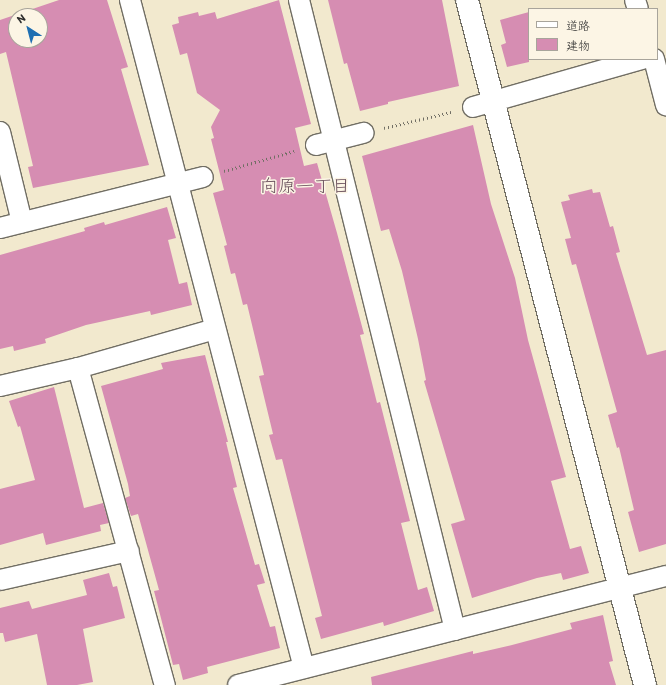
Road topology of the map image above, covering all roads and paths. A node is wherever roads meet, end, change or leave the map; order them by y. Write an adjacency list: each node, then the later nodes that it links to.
1 (130, 0): 12 (street)
2 (299, 0): 10 (street)
3 (467, 0): 6 (street)
4 (638, 60): 6 (street)
5 (654, 60): 7 (street)
6 (483, 104): 9 (path); 21 (street)
7 (666, 105)
8 (0, 132): 13 (street)
9 (364, 133): 10 (street)
10 (324, 142): 11 (path); 22 (street)
11 (203, 177): 12 (street)
12 (176, 185): 13 (street); 15 (street)
13 (22, 222): 14 (street)
14 (0, 228)
15 (215, 330): 16 (street); 23 (street)
16 (78, 368): 17 (street); 18 (street)
17 (0, 386)
18 (129, 551): 20 (street); 24 (street)
19 (666, 576): 21 (street)
20 (0, 580)
21 (618, 589): 22 (street); 26 (street)
22 (455, 630): 23 (street)
23 (304, 668): 25 (street)
24 (165, 685)
25 (238, 685)
26 (645, 685)

